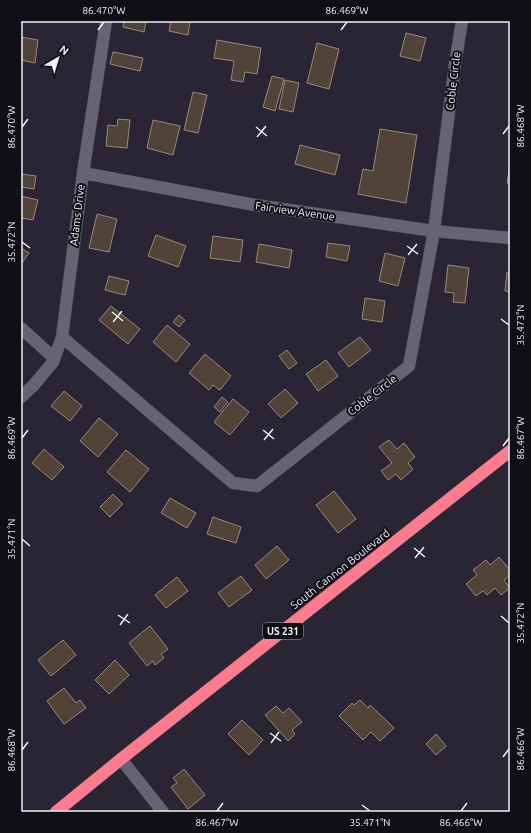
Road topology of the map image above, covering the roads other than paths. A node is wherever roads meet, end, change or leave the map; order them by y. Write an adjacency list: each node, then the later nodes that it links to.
1 (106, 21): 3 (street, Adams Drive)
2 (462, 21): 4 (street, Coble Circle)
3 (82, 173): 4 (street, Fairview Avenue); 7 (street, Adams Drive)
4 (434, 231): 5 (street, Fairview Avenue); 7 (street, Coble Circle)
5 (510, 238)
6 (21, 328): 8 (street)
7 (62, 337): 8 (street, Adams Drive)
8 (54, 358): 9 (street, Adams Drive)
9 (21, 397)
10 (510, 451): 11 (highway, South Cannon Boulevard / US 231)
11 (121, 759): 12 (highway, South Cannon Boulevard / US 231); 13 (street)
12 (56, 812)
13 (163, 812)

